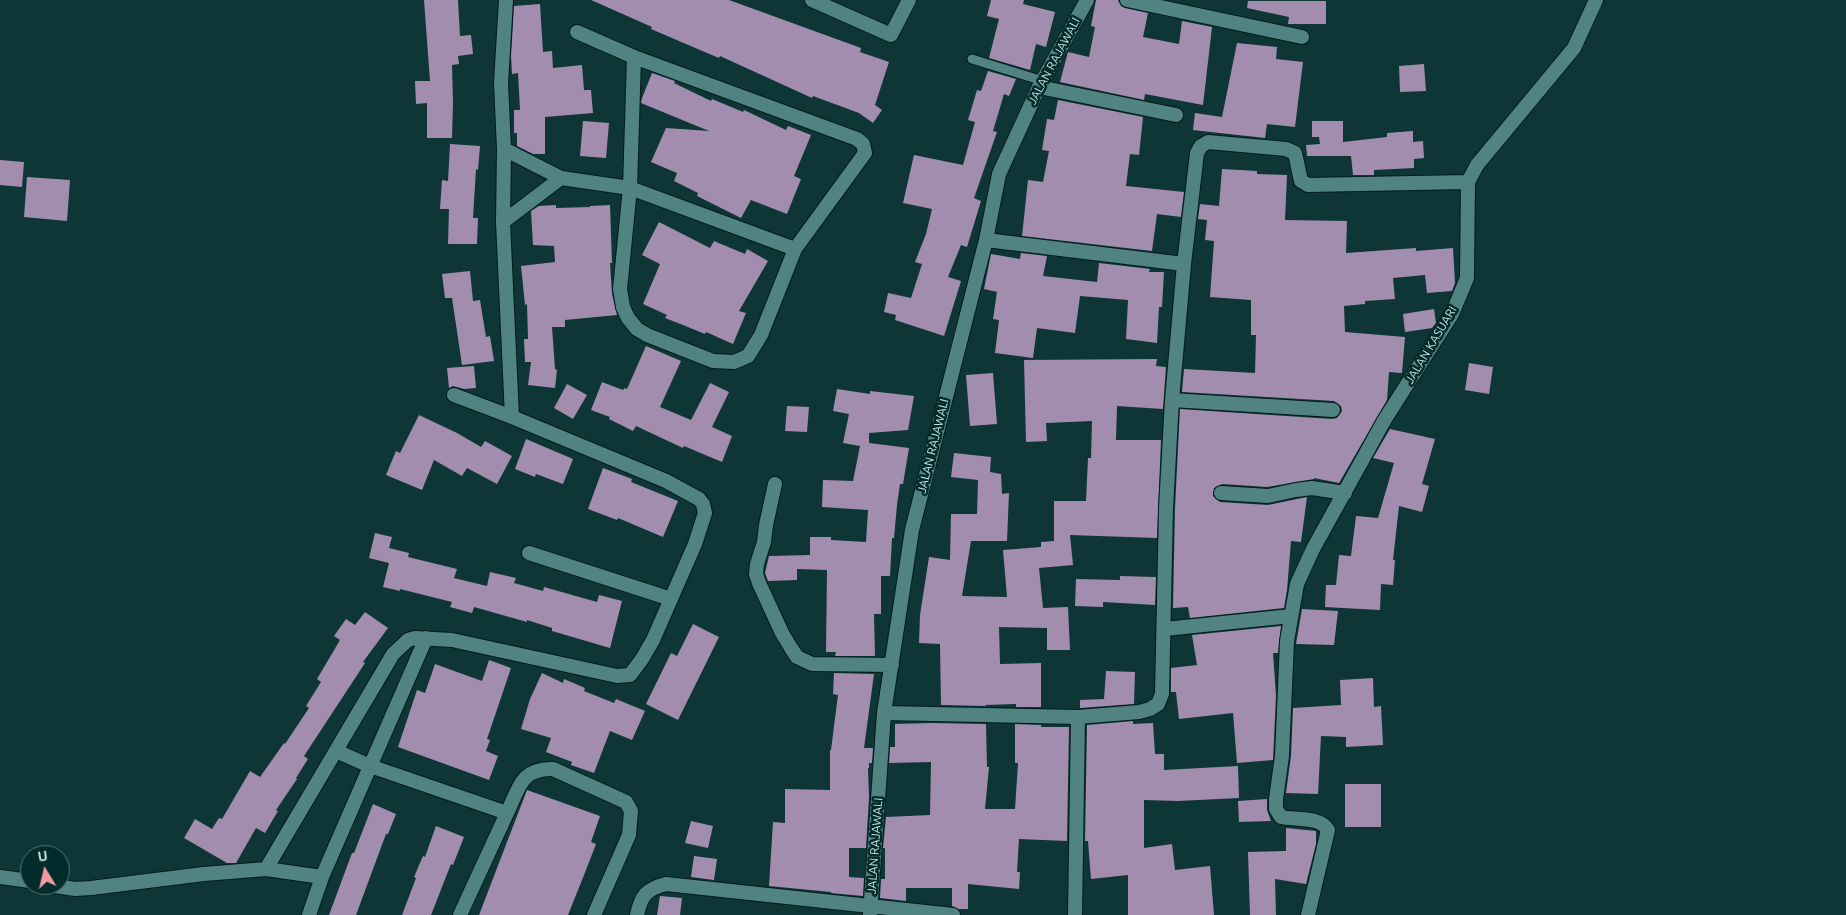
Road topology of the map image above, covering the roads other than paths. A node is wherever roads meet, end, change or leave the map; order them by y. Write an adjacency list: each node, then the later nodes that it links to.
1 (506, 0): 13 (street)
2 (812, 0): 3 (street)
3 (909, 0)
4 (1087, 0): 11 (street, JALAN RAJAWALI)
5 (1127, 0): 8 (street)
6 (1596, 0): 15 (street)
7 (576, 32): 9 (street)
8 (1302, 37)
9 (634, 57): 16 (street); 19 (street)
10 (972, 59): 11 (lane)
11 (1041, 84): 12 (street); 18 (street, JALAN RAJAWALI)
12 (1176, 115)
13 (504, 149): 14 (street); 17 (street)
14 (561, 178): 16 (street); 17 (street)
15 (1468, 182): 20 (street); 27 (street, JALAN KASUARI)
16 (630, 188): 19 (street); 19 (street)
17 (504, 222): 24 (street)
18 (986, 240): 20 (street); 33 (street, JALAN RAJAWALI)
19 (795, 249)
20 (1184, 264): 22 (street)
21 (454, 395): 24 (street)
22 (1172, 400): 23 (street); 31 (street)
23 (1333, 410)
24 (512, 417): 29 (street)
25 (775, 484): 33 (street)
26 (1221, 493): 27 (street)
27 (1346, 493): 30 (street, JALAN KASUARI)
28 (529, 553): 29 (street)
29 (671, 599): 32 (street)
30 (1291, 616): 31 (street); 51 (street, JALAN KASUARI)
31 (1165, 629): 35 (street)
32 (426, 638): 36 (street); 37 (street)
33 (892, 665): 34 (street, JALAN RAJAWALI)
34 (884, 713): 35 (street); 44 (street, JALAN RAJAWALI)
35 (1078, 718): 50 (street)
36 (336, 751): 37 (street); 39 (street)
37 (370, 766): 38 (street); 40 (street)
38 (507, 813): 46 (street); 47 (street)
39 (266, 869): 40 (street); 43 (street)
40 (322, 876): 45 (street)
41 (0, 877): 42 (street)
42 (20, 880)
43 (70, 888)
44 (870, 911): 48 (street); 49 (street)
45 (309, 915)
46 (460, 915)
47 (594, 915)
48 (637, 915)
49 (953, 915)
50 (1075, 915)
51 (1308, 915)

